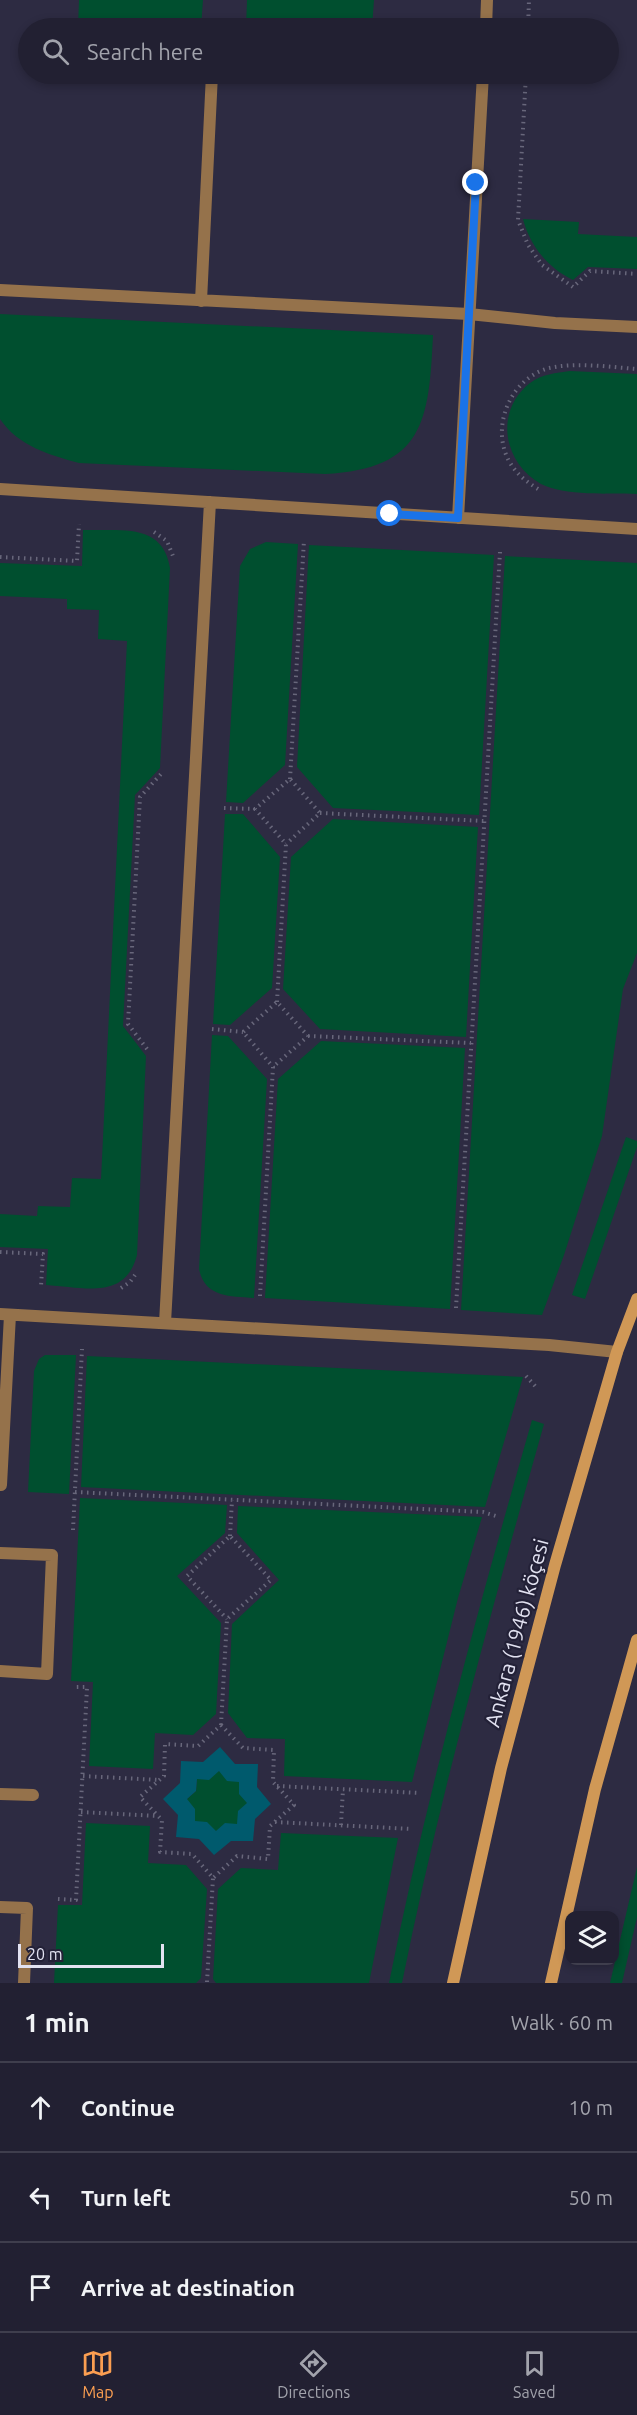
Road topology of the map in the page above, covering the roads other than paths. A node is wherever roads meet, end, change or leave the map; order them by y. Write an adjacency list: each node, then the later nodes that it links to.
1 (487, 0): 2 (lane)
2 (486, 18)
3 (212, 84): 6 (lane)
4 (482, 84): 7 (lane)
5 (0, 290): 6 (lane)
6 (201, 301): 7 (lane)
7 (469, 314): 8 (lane); 11 (lane)
8 (637, 327)
9 (0, 489): 10 (lane)
10 (210, 502): 11 (lane); 15 (lane)
11 (458, 518): 12 (lane)
12 (637, 529)
13 (637, 1299): 16 (main road, Ankara (1946) köçesi)
14 (5, 1314): 15 (lane); 17 (lane)
15 (165, 1323): 16 (lane)
16 (617, 1352): 25 (main road, Ankara (1946) köçesi)
17 (1, 1485)
18 (0, 1553): 20 (lane)
19 (637, 1640): 26 (main road)
20 (0, 1671)
21 (0, 1794): 22 (lane)
22 (33, 1795)
23 (0, 1906): 24 (lane)
24 (24, 1983)
25 (453, 1983)
26 (551, 1983)

